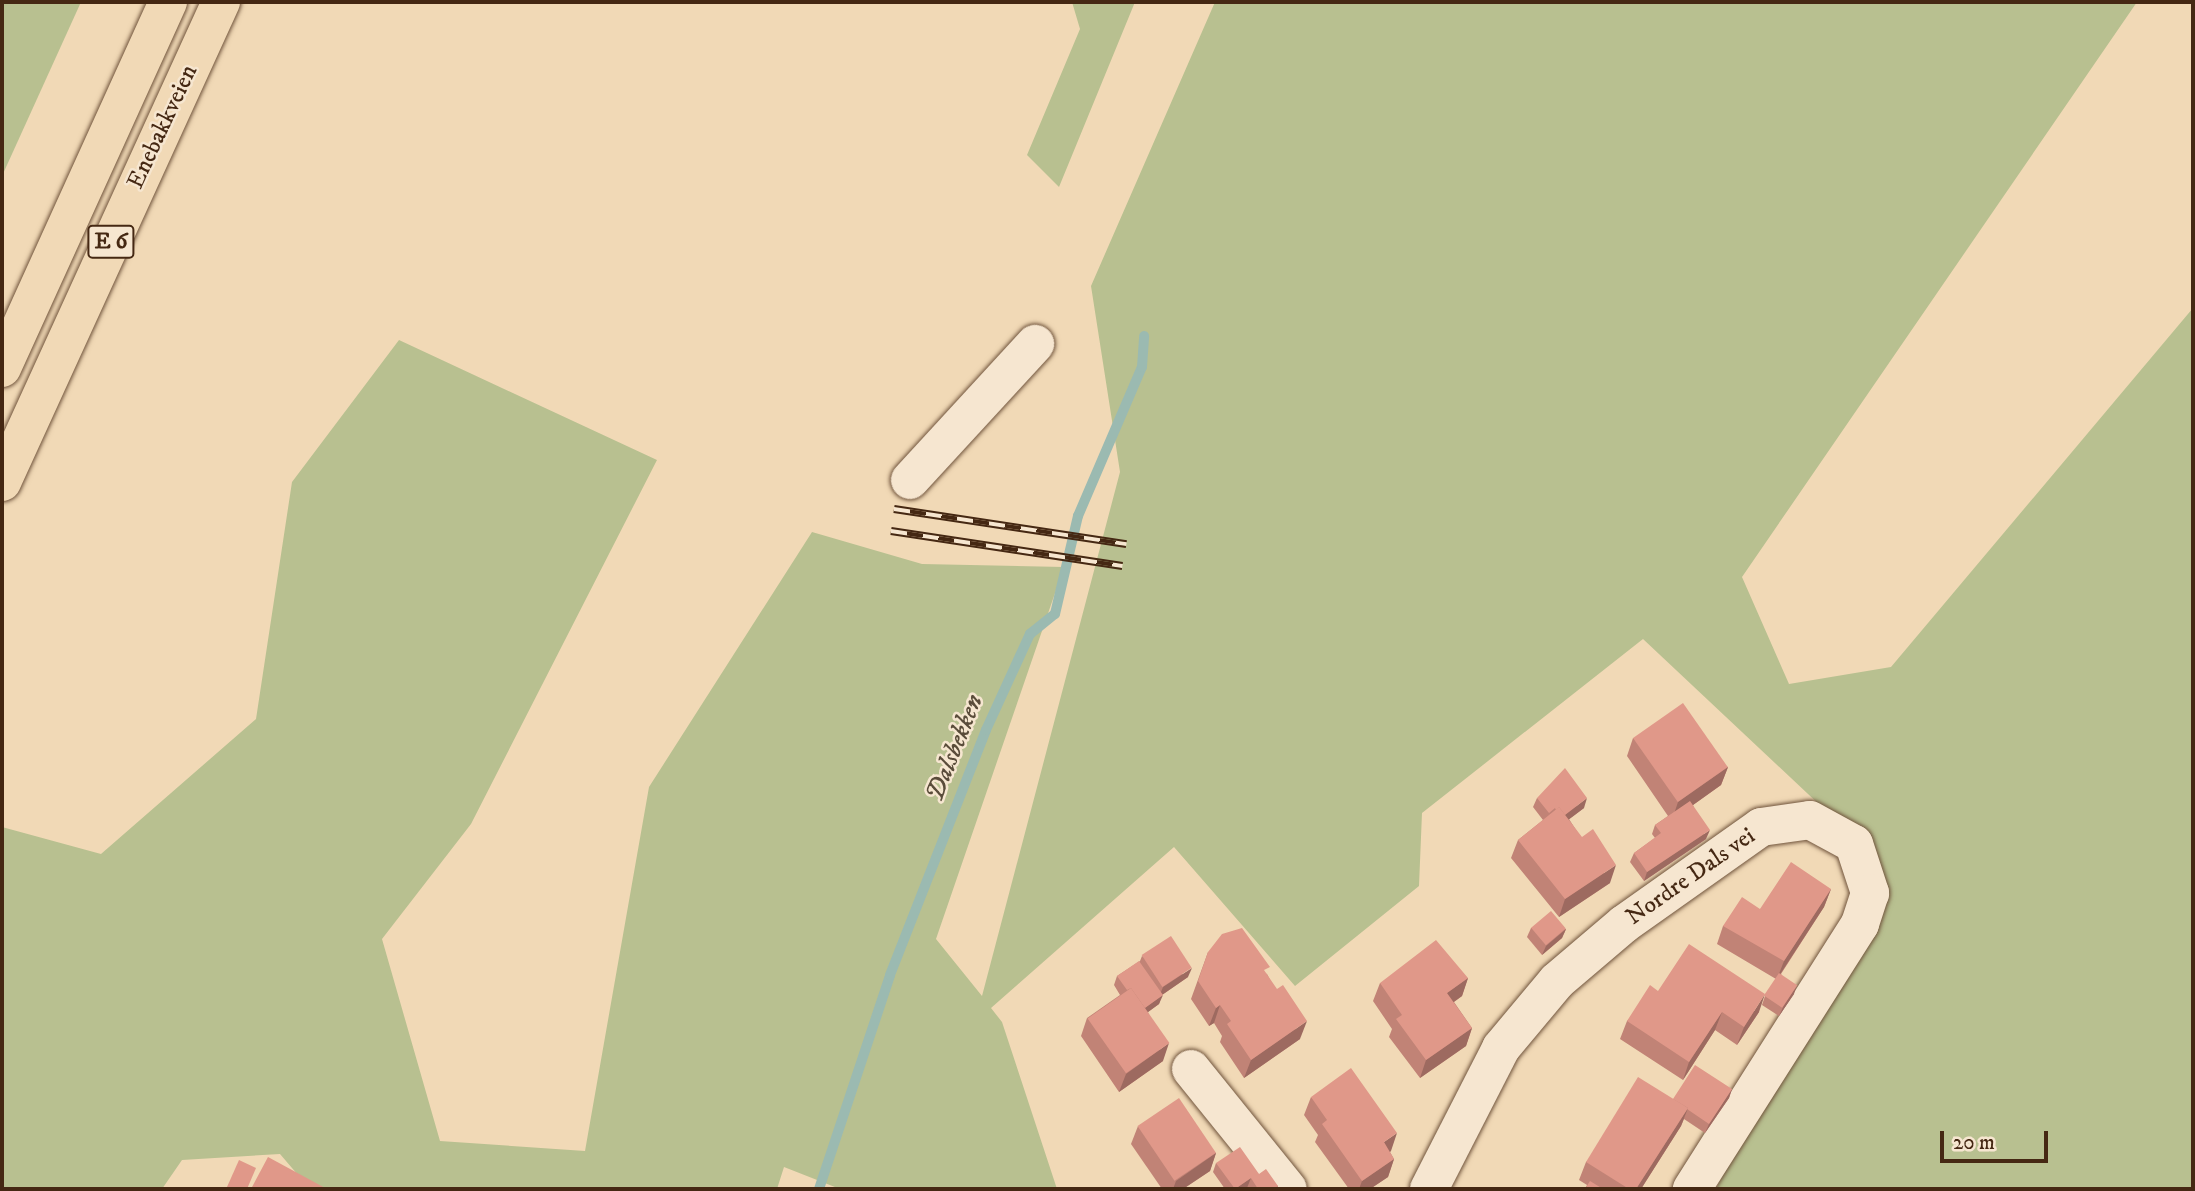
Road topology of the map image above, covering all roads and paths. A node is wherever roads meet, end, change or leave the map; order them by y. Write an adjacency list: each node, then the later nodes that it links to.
1 (168, 2): 4 (highway, Enebakkveien / E 6)
2 (221, 2): 6 (highway, Enebakkveien / E 6)
3 (1035, 344): 5 (street)
4 (2, 368)
5 (910, 480)
6 (2, 482)
7 (1191, 1069): 8 (street)
8 (1288, 1189)
9 (1429, 1189): 10 (street, Nordre Dals vei)
10 (1692, 1189)

